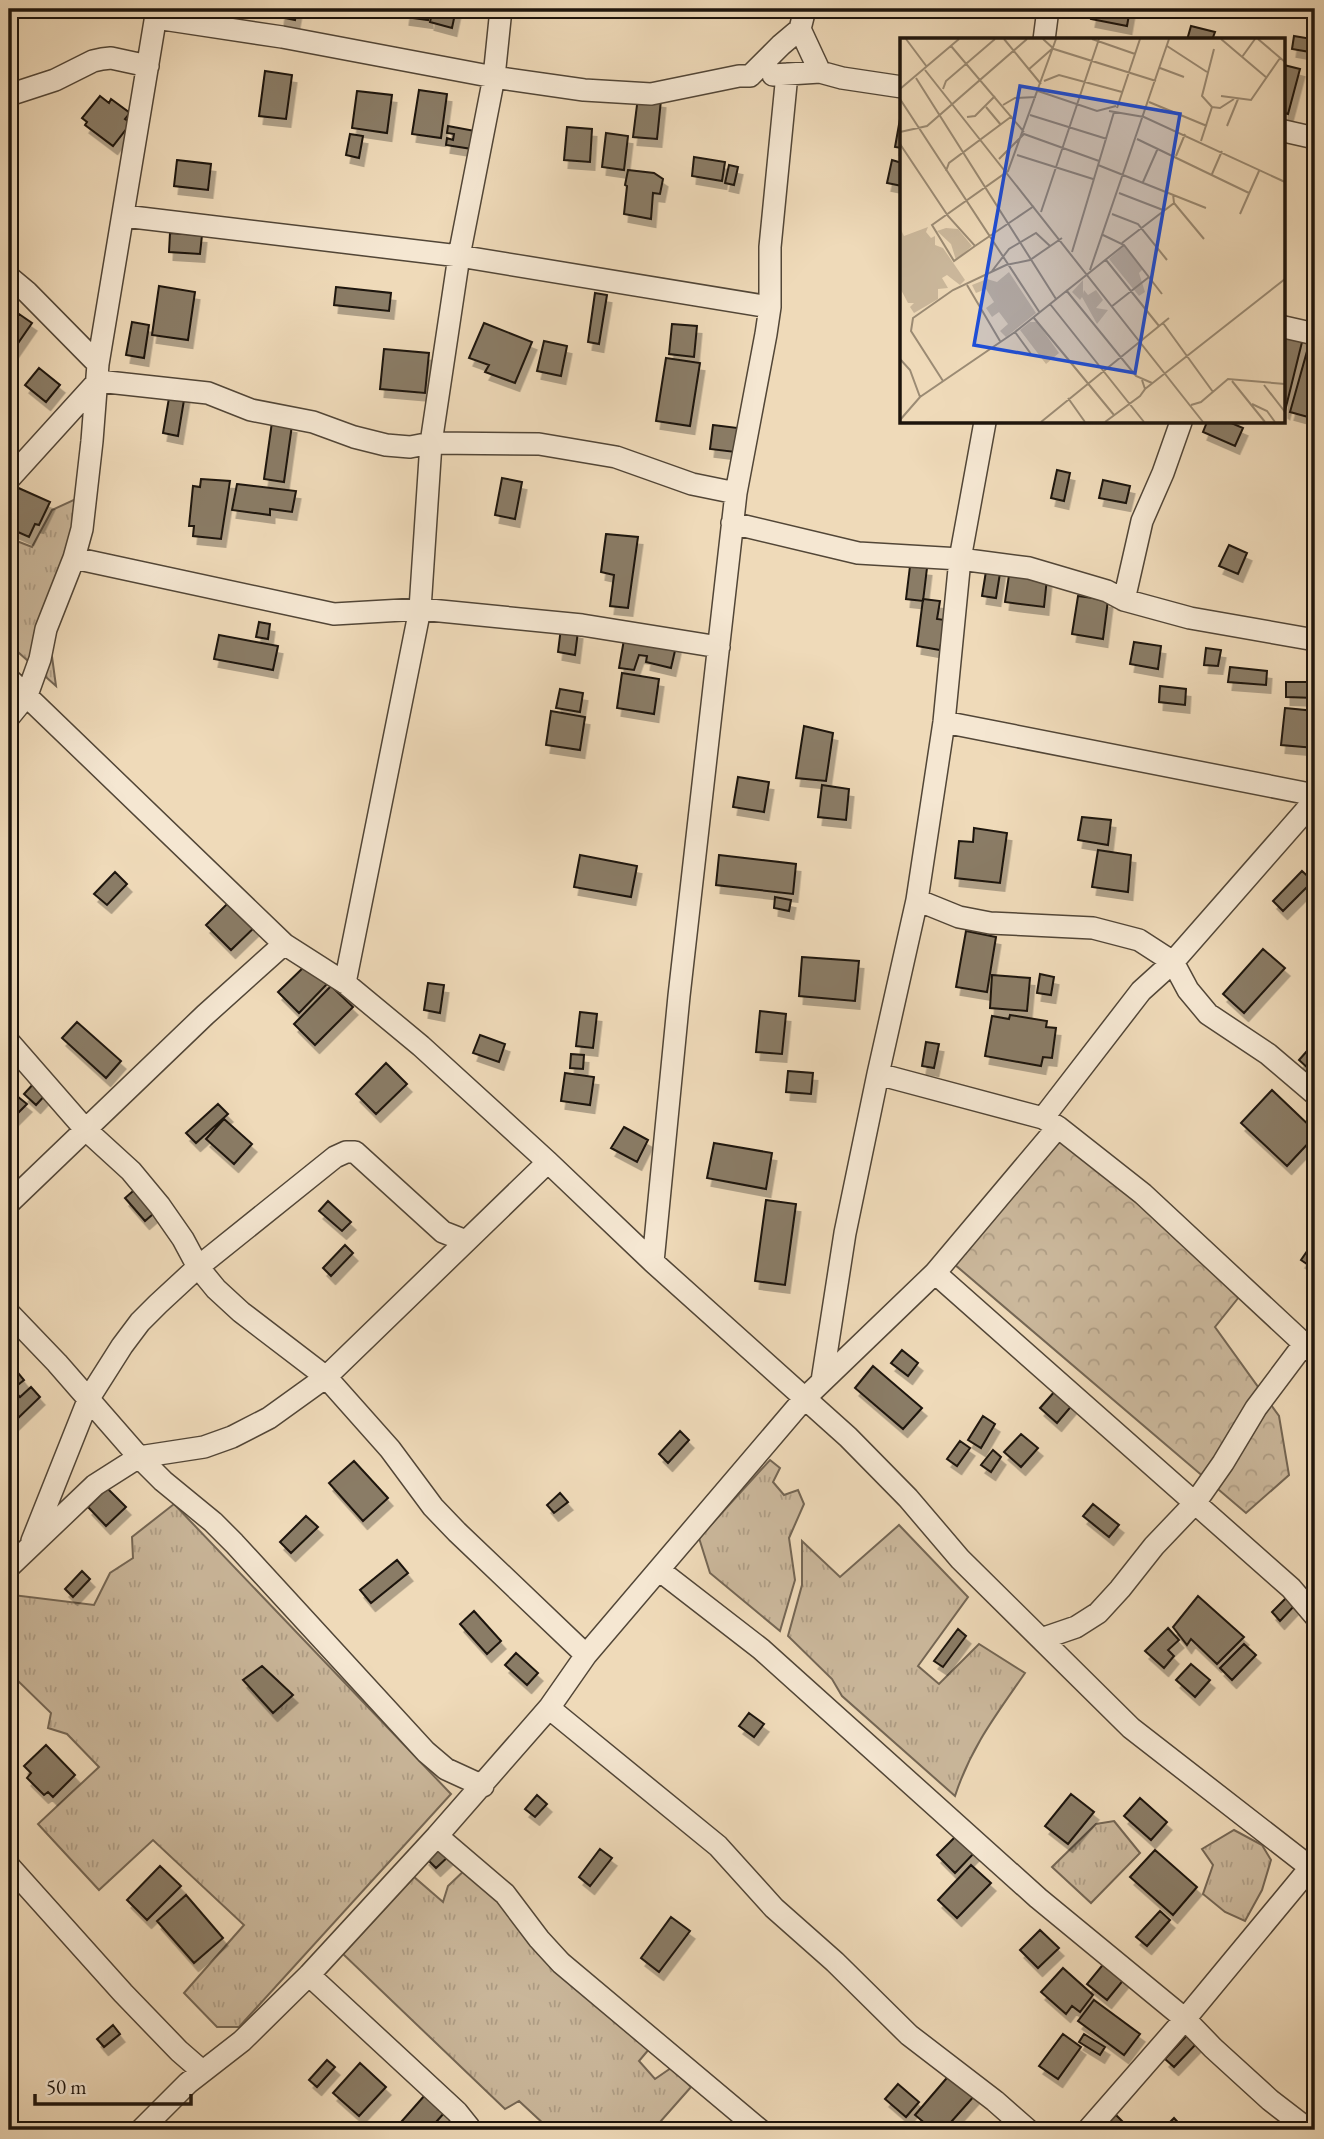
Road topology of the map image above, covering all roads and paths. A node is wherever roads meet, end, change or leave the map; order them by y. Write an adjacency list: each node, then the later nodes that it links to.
1 (501, 9): 10 (street)
2 (1048, 9): 5 (street)
3 (157, 13): 6 (street); 10 (street)
4 (803, 19): 7 (street); 9 (street)
5 (1044, 38)
6 (148, 66): 12 (street); 15 (street)
7 (820, 72): 8 (street); 11 (street)
8 (787, 74): 9 (street); 18 (street)
9 (750, 76): 10 (street)
10 (494, 77): 16 (street)
11 (900, 87)
12 (9, 95)
13 (1286, 131): 14 (street)
14 (1315, 138)
15 (124, 216): 16 (street); 21 (street)
16 (459, 256): 18 (street); 24 (street)
17 (9, 277): 21 (street)
18 (770, 307): 26 (street)
19 (1286, 327): 20 (street)
20 (1315, 334)
21 (98, 372): 24 (street); 25 (street); 28 (street)
22 (985, 424): 29 (street)
23 (1180, 424): 30 (street)
24 (431, 443): 26 (street); 31 (street)
25 (9, 479)
26 (736, 493): 27 (street)
27 (732, 523): 29 (street); 33 (street)
28 (74, 558): 31 (street); 35 (street)
29 (960, 559): 30 (street); 37 (street)
30 (1124, 600): 32 (street)
31 (419, 609): 33 (street); 42 (street)
32 (1315, 640)
33 (719, 647): 51 (street)
34 (9, 679): 35 (street)
35 (27, 695): 36 (street); 40 (street)
36 (9, 717)
37 (944, 722): 38 (street); 39 (street)
38 (1315, 797): 41 (street)
39 (917, 900): 41 (street); 44 (street)
40 (284, 944): 42 (street); 47 (street)
41 (1173, 962): 45 (street); 46 (street)
42 (345, 983): 48 (street)
43 (9, 1042): 47 (street)
44 (878, 1074): 46 (street); 57 (street)
45 (1315, 1094)
46 (1051, 1123): 53 (street); 55 (street)
47 (85, 1129): 49 (street); 52 (street)
48 (548, 1162): 50 (street); 51 (street)
49 (9, 1203)
50 (466, 1241): 52 (street); 56 (street)
51 (653, 1262): 59 (street)
52 (198, 1267): 56 (street); 58 (street)
53 (935, 1273): 57 (street); 61 (street)
54 (9, 1313): 58 (street)
55 (1310, 1349): 61 (street)
56 (326, 1377): 60 (street); 67 (street)
57 (822, 1381): 59 (street)
58 (89, 1398): 60 (street); 62 (street)
59 (804, 1399): 64 (street); 66 (street)
60 (139, 1457): 62 (street); 69 (street)
61 (1195, 1503): 65 (street); 66 (street)
62 (29, 1548): 63 (street)
63 (9, 1567)
64 (659, 1570): 67 (street); 74 (street)
65 (1315, 1616)
66 (1041, 1639): 72 (street)
67 (586, 1655): 68 (street)
68 (550, 1708): 69 (street); 79 (street)
69 (482, 1786): 70 (street)
70 (437, 1836): 73 (street); 78 (street)
71 (9, 1866): 75 (street)
72 (1314, 1867): 74 (street)
73 (309, 1975): 75 (street); 76 (street)
74 (1185, 2019): 80 (street); 81 (street)
75 (202, 2071): 77 (street)
76 (469, 2127)
77 (141, 2130)
78 (761, 2130)
79 (1028, 2130)
80 (1088, 2130)
81 (1308, 2130)

